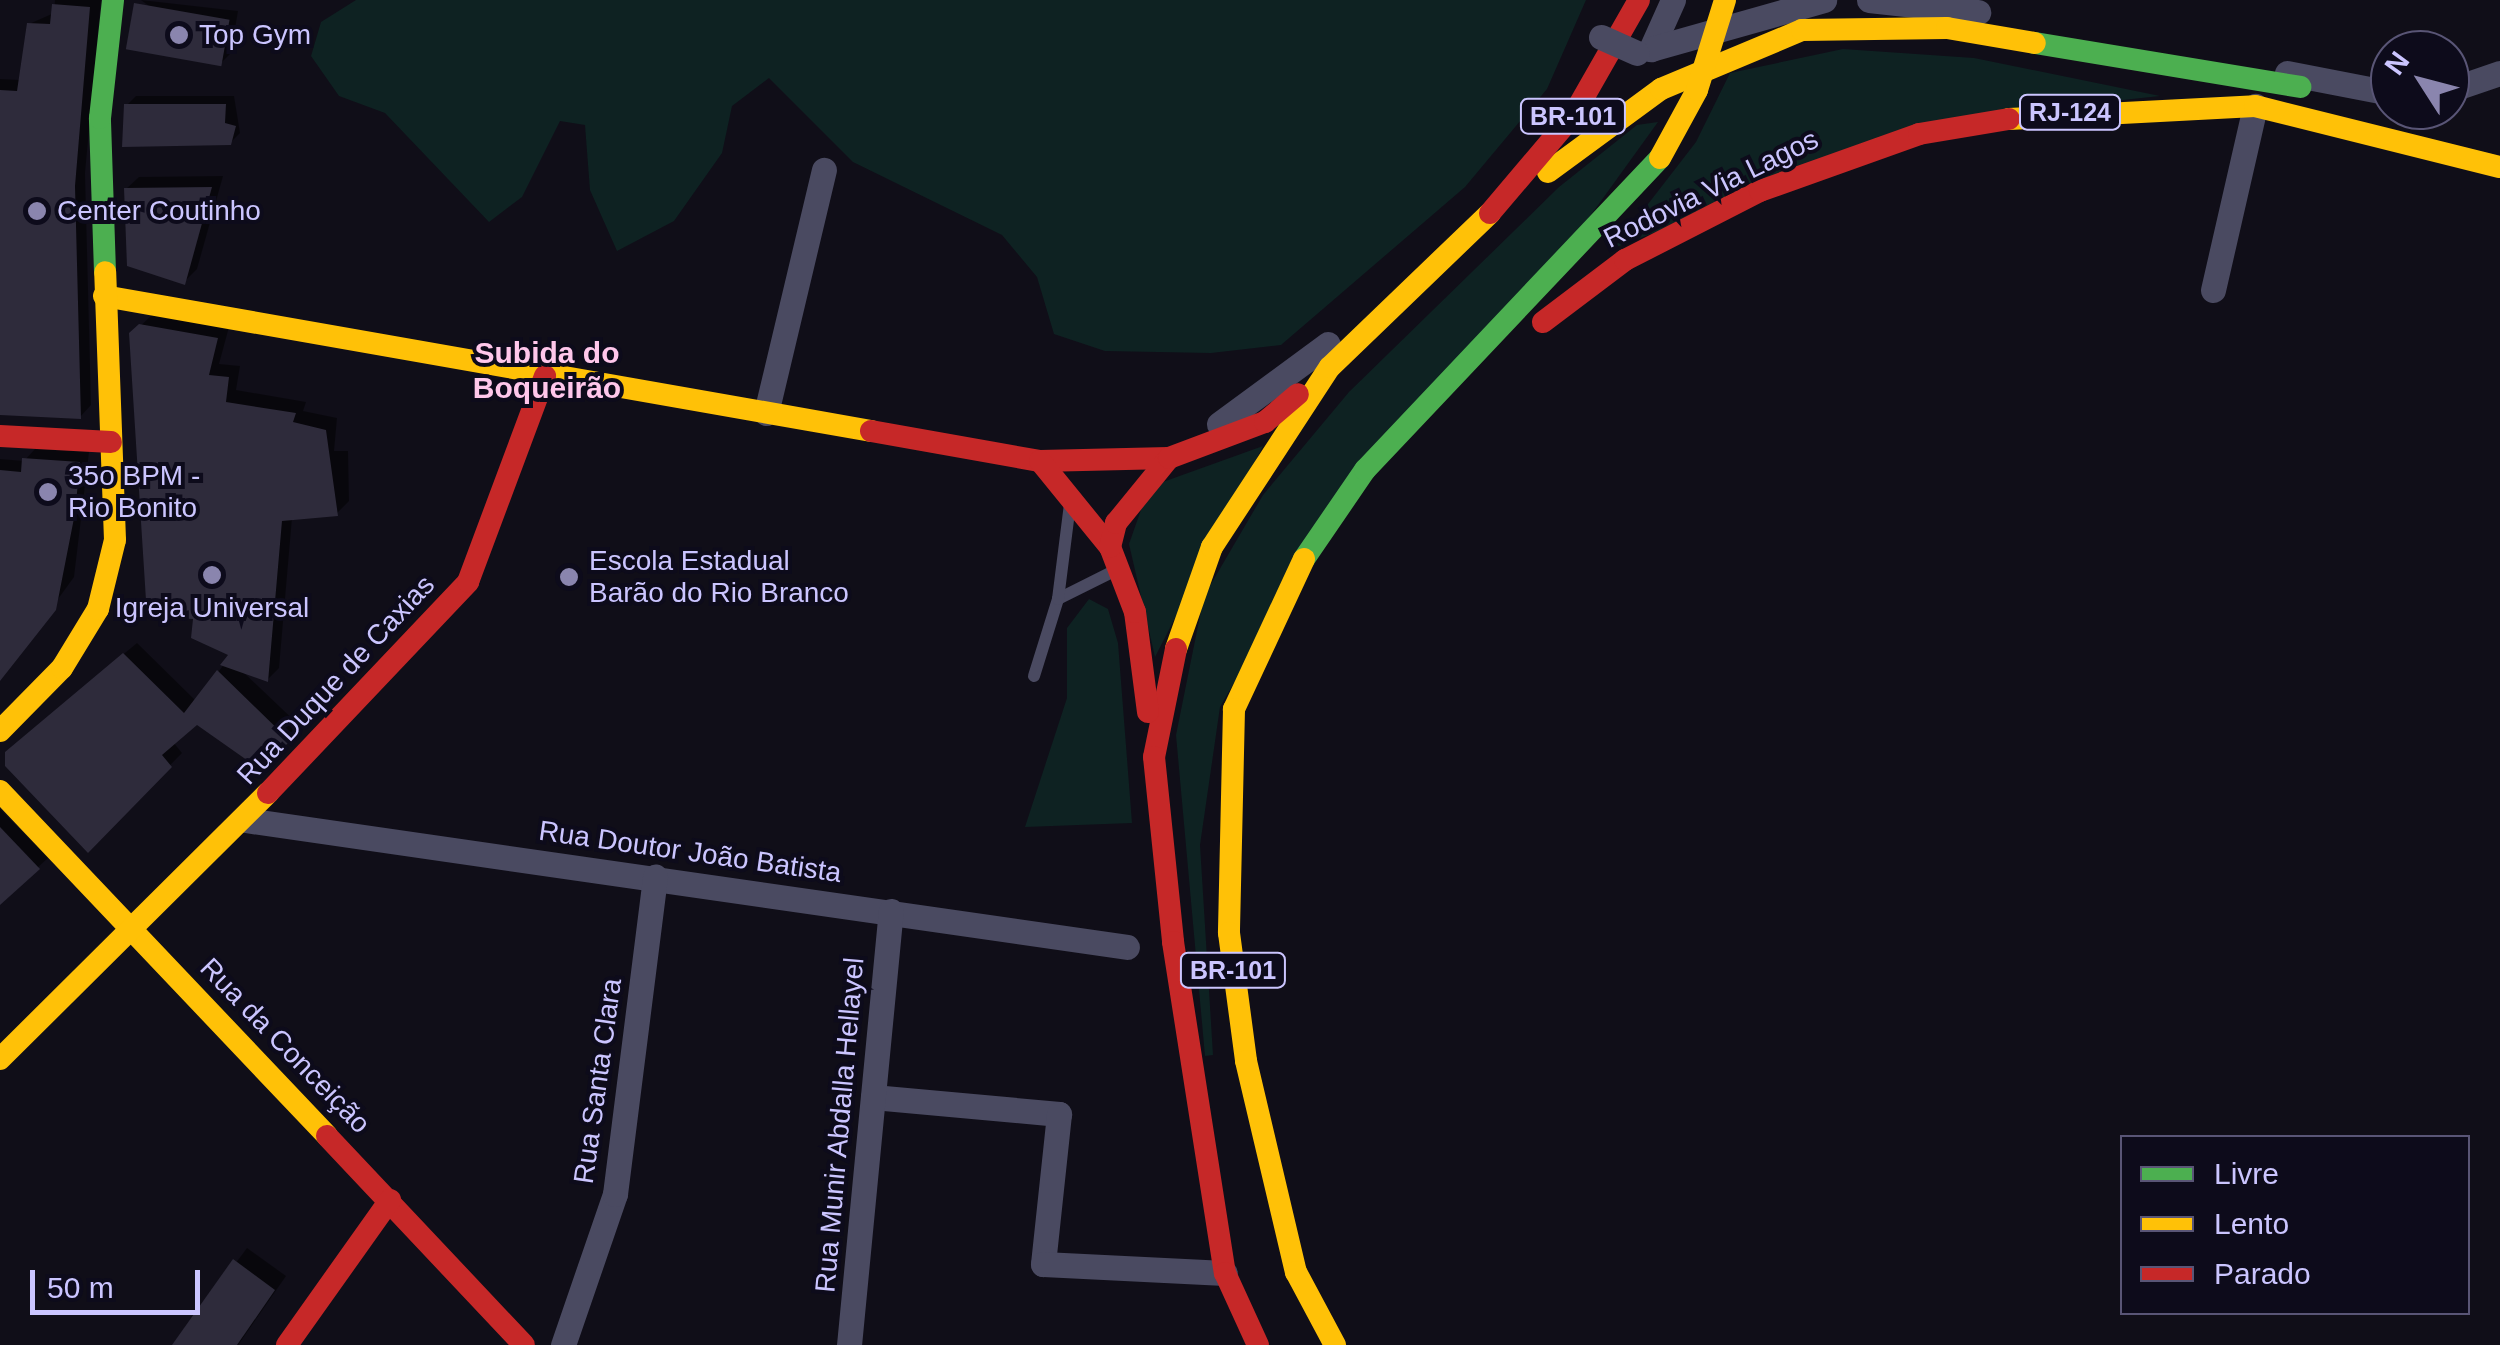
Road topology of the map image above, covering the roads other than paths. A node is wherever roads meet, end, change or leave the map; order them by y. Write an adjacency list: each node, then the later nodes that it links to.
1 (113, 0): 18 (main road)
2 (1639, 0): 16 (main road, BR-101)
3 (1670, 0): 5 (street); 24 (street, bridge)
4 (1725, 0): 27 (main road, BR-101, bridge)
5 (1824, 0)
6 (1869, 0): 7 (street)
7 (1923, 1): 8 (main road, RJ-124); 11 (street)
8 (1994, 35): 12 (main road, RJ-124); 16 (main road, RJ-124)
9 (2500, 73): 10 (street)
10 (2470, 83)
11 (2370, 89)
12 (2370, 101)
13 (2255, 106): 14 (main road, Rodovia Via Lagos / RJ-124); 17 (street); 27 (main road, Rodovia Via Lagos / RJ-124)
14 (2500, 167)
15 (824, 170): 21 (street)
16 (1486, 218): 19 (main road, BR-101)
17 (2213, 290)
18 (104, 296): 20 (main road); 23 (main road)
19 (1330, 367): 24 (main road); 32 (main road, BR-101)
20 (545, 376): 21 (main road); 34 (main road, Rua Duque de Caxias)
21 (766, 413): 25 (main road)
22 (0, 436): 23 (main road)
23 (111, 442): 31 (main road)
24 (1169, 458): 25 (main road); 28 (main road)
25 (1040, 461): 26 (main road)
26 (1072, 497): 28 (main road); 29 (lane)
27 (1330, 521): 48 (main road, BR-101)
28 (1114, 558): 29 (lane); 32 (main road)
29 (1058, 599): 30 (lane)
30 (1034, 676)
31 (0, 730)
32 (1154, 757): 42 (main road, BR-101)
33 (0, 791): 37 (main road, Rua da Conceição)
34 (245, 820): 35 (street, Rua Doutor João Batista); 37 (main road, Rua Duque de Caxias)
35 (655, 877): 36 (street, Rua Doutor João Batista); 45 (street, Rua Santa Clara)
36 (891, 912): 38 (street, Rua Doutor João Batista); 40 (street, Rua Munir Abdalla Hellayel)
37 (130, 929): 39 (main road, Rua Duque de Caxias); 41 (main road, Rua da Conceição)
38 (1127, 947)
39 (0, 1059)
40 (873, 1097): 42 (street); 46 (street, Rua Munir Abdalla Hellayel)
41 (390, 1200): 43 (main road); 44 (main road, Rua da Conceição)
42 (1224, 1273): 47 (main road, BR-101)
43 (287, 1345)
44 (524, 1345)
45 (563, 1345)
46 (849, 1345)
47 (1258, 1345)
48 (1335, 1345)

